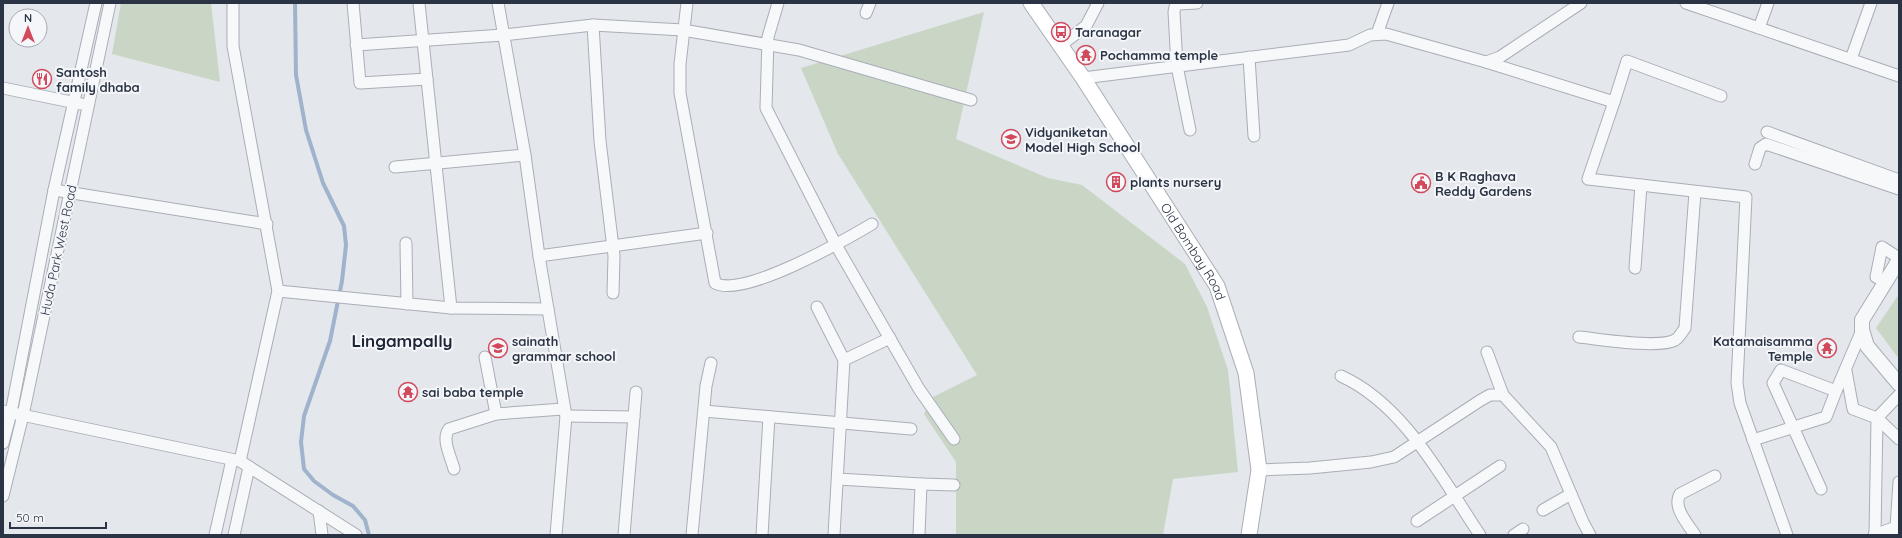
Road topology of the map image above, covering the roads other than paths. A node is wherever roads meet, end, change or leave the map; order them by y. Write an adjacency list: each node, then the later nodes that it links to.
1 (96, 3): 36 (street, Huda Park West Road)
2 (110, 3): 38 (street, Huda Park West Road)
3 (233, 3): 52 (street)
4 (353, 3): 23 (street)
5 (419, 3): 22 (street)
6 (498, 3): 21 (street)
7 (687, 3): 19 (street)
8 (778, 3): 25 (street)
9 (1031, 3): 24 (main road, Old Bombay Road)
10 (1098, 3): 24 (street)
11 (1197, 3): 29 (street)
12 (1388, 3): 20 (street)
13 (1579, 3): 28 (street)
14 (1686, 3): 18 (street)
15 (1768, 3): 18 (street)
16 (1871, 3): 27 (street)
17 (593, 25): 19 (street); 21 (street); 57 (street)
18 (1759, 28): 27 (street)
19 (683, 30): 25 (street); 54 (street)
20 (1377, 34): 26 (street); 28 (street)
21 (503, 35): 22 (street); 42 (street)
22 (423, 41): 23 (street); 32 (street)
23 (356, 45): 32 (street)
24 (1061, 45): 31 (main road, Old Bombay Road)
25 (768, 46): 35 (street); 56 (street)
26 (1249, 57): 29 (street); 41 (street)
27 (1852, 59): 30 (street)
28 (1486, 62): 37 (street)
29 (1177, 66): 31 (street); 39 (street)
30 (1899, 76)
31 (1083, 78): 101 (main road, Old Bombay Road)
32 (427, 79): 43 (street)
33 (3, 88): 36 (street)
34 (1721, 96): 37 (street)
35 (971, 100)
36 (74, 102): 38 (street); 49 (street, Huda Park West Road)
37 (1614, 102): 47 (street)
38 (89, 106): 50 (street, Huda Park West Road)
39 (1190, 130)
40 (1767, 132): 46 (street)
41 (1254, 136)
42 (525, 155): 43 (street); 58 (street)
43 (436, 163): 45 (street); 66 (street)
44 (1755, 164): 48 (street)
45 (395, 167)
46 (1899, 180)
47 (1641, 185): 51 (street); 60 (street)
48 (1899, 189)
49 (54, 190): 50 (street); 83 (street, Huda Park West Road)
50 (71, 192): 52 (street); 86 (street, Huda Park West Road)
51 (1694, 192): 69 (street); 95 (street)
52 (267, 224): 62 (street)
53 (872, 224): 56 (street)
54 (707, 233): 56 (street); 57 (street)
55 (406, 243): 64 (street)
56 (836, 245): 70 (street)
57 (612, 247): 58 (street); 63 (street)
58 (539, 256): 67 (street)
59 (1899, 259): 61 (street); 61 (street)
60 (1635, 268)
61 (1885, 282): 68 (street)
62 (278, 291): 64 (street); 98 (street)
63 (613, 293)
64 (407, 304): 66 (street)
65 (817, 307): 73 (street)
66 (451, 308): 67 (street)
67 (548, 309): 84 (street)
68 (1862, 330): 75 (street); 77 (street)
69 (1579, 337)
70 (890, 338): 73 (street); 93 (street)
71 (1487, 352): 80 (street)
72 (485, 357): 85 (street)
73 (844, 360): 90 (street)
74 (711, 362): 82 (street)
75 (1846, 371): 78 (street); 89 (street)
76 (1342, 376): 96 (street)
77 (1899, 384)
78 (1836, 391): 91 (street); 91 (street)
79 (636, 392): 87 (street)
80 (1503, 395): 96 (street); 108 (street)
81 (1899, 395): 89 (street)
82 (704, 411): 88 (street); 121 (street)
83 (7, 412): 86 (street); 97 (street, Huda Park West Road)
84 (564, 413): 85 (street); 87 (street); 119 (street)
85 (496, 414): 100 (street)
86 (23, 416): 98 (street); 109 (street, Huda Park West Road)
87 (634, 416): 120 (street)
88 (769, 417): 90 (street); 122 (street)
89 (1877, 418): 94 (street); 130 (street)
90 (840, 423): 92 (street); 103 (street)
91 (1794, 428): 95 (street); 107 (street)
92 (911, 429)
93 (954, 439)
94 (1899, 439)
95 (1753, 440): 129 (street)
96 (1417, 442): 101 (street); 110 (street)
97 (3, 443)
98 (240, 463): 112 (street); 115 (street); 116 (street)
99 (1500, 466): 110 (street)
100 (454, 469)
101 (1259, 470): 125 (main road, Old Bombay Road)
102 (1715, 476): 128 (street)
103 (838, 479): 105 (street); 123 (street)
104 (1899, 482): 114 (street)
105 (922, 484): 106 (street); 124 (street)
106 (954, 485)
107 (1821, 490)
108 (1571, 494): 111 (street); 127 (street)
109 (3, 496)
110 (1454, 498): 113 (street); 126 (street)
111 (1543, 510)
112 (319, 511): 117 (street); 118 (street)
113 (1417, 521)
114 (1897, 530): 130 (street)
115 (215, 535)
116 (234, 535)
117 (322, 535)
118 (356, 535)
119 (556, 535)
120 (624, 535)
121 (692, 535)
122 (762, 535)
123 (834, 535)
124 (919, 535)
125 (1249, 535)
126 (1480, 535)
127 (1590, 535)
128 (1695, 535)
129 (1787, 535)
130 (1874, 535)

